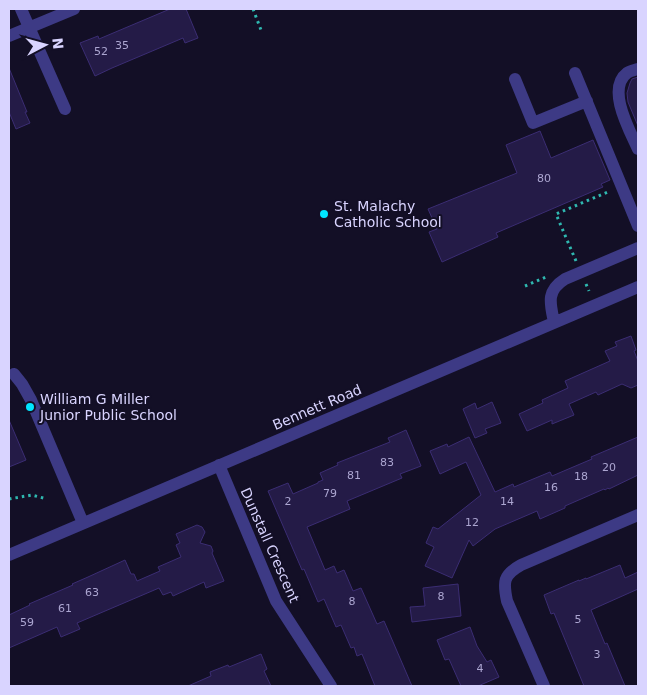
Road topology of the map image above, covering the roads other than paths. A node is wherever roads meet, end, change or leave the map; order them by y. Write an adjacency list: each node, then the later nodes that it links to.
1 (21, 9): 3 (street)
2 (74, 9): 3 (street)
3 (29, 28): 4 (street); 9 (street)
4 (9, 36)
5 (638, 68): 10 (street)
6 (575, 73): 8 (street)
7 (515, 78): 8 (street)
8 (587, 101): 11 (street)
9 (65, 109)
10 (638, 149)
11 (638, 226)
12 (638, 248): 14 (street)
13 (638, 286): 14 (street, Bennett Road)
14 (554, 322): 16 (street, Bennett Road)
15 (14, 374): 18 (street)
16 (218, 465): 18 (street, Bennett Road); 20 (street, Dunstall Crescent)
17 (638, 515): 21 (street)
18 (83, 523): 19 (street, Bennett Road)
19 (9, 555)
20 (331, 686)
21 (544, 686)

